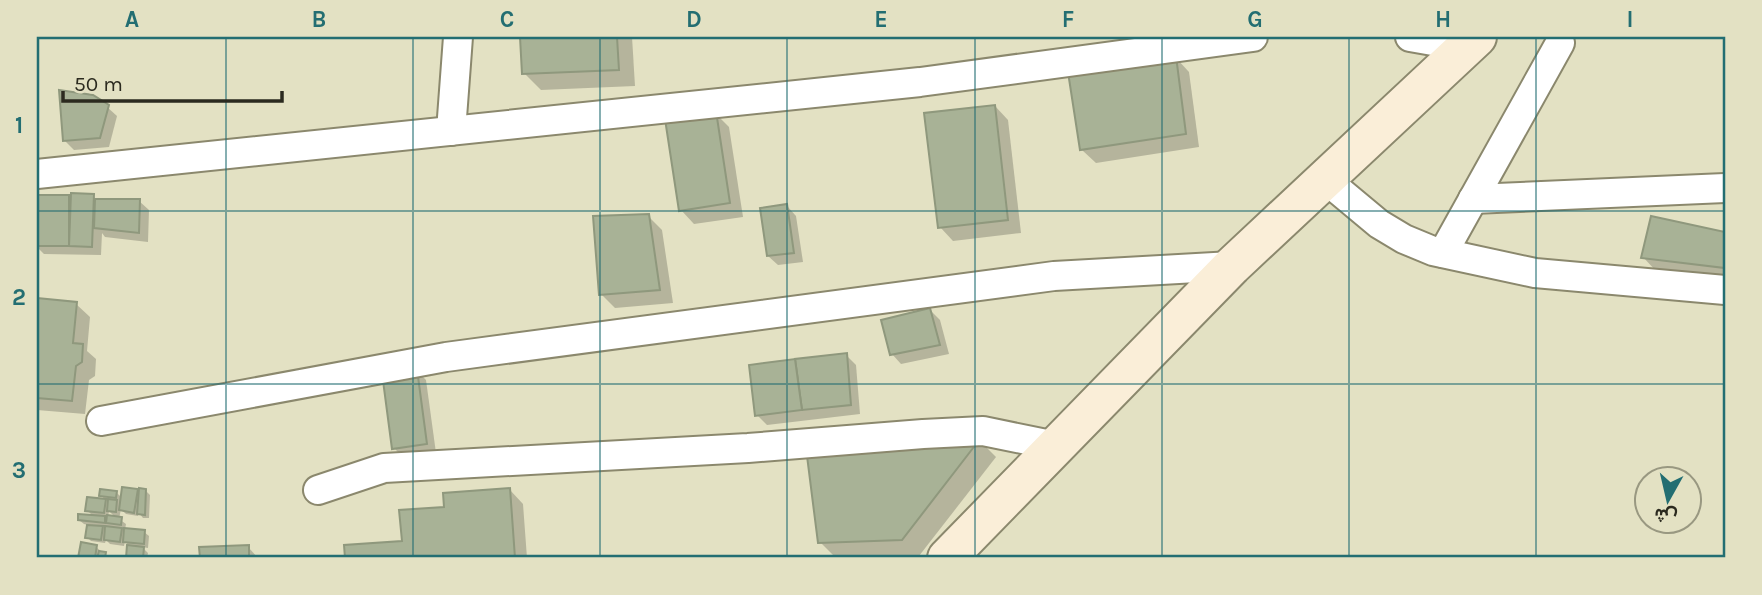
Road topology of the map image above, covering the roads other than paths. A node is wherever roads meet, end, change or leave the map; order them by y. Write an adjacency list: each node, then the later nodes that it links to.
1 (458, 37): 7 (street)
2 (1253, 37): 4 (street)
3 (1410, 37): 5 (street)
4 (1167, 42): 7 (street)
5 (1472, 42): 9 (main road)
6 (1560, 43): 11 (street)
7 (451, 131): 8 (street)
8 (37, 173)
9 (1325, 179): 12 (street); 13 (main road)
10 (1725, 188): 11 (street)
11 (1474, 199): 12 (street)
12 (1443, 253): 14 (street)
13 (1232, 267): 15 (street); 16 (main road)
14 (1725, 290)
15 (102, 421)
16 (1056, 446): 17 (street); 18 (main road)
17 (318, 490)
18 (947, 558)

